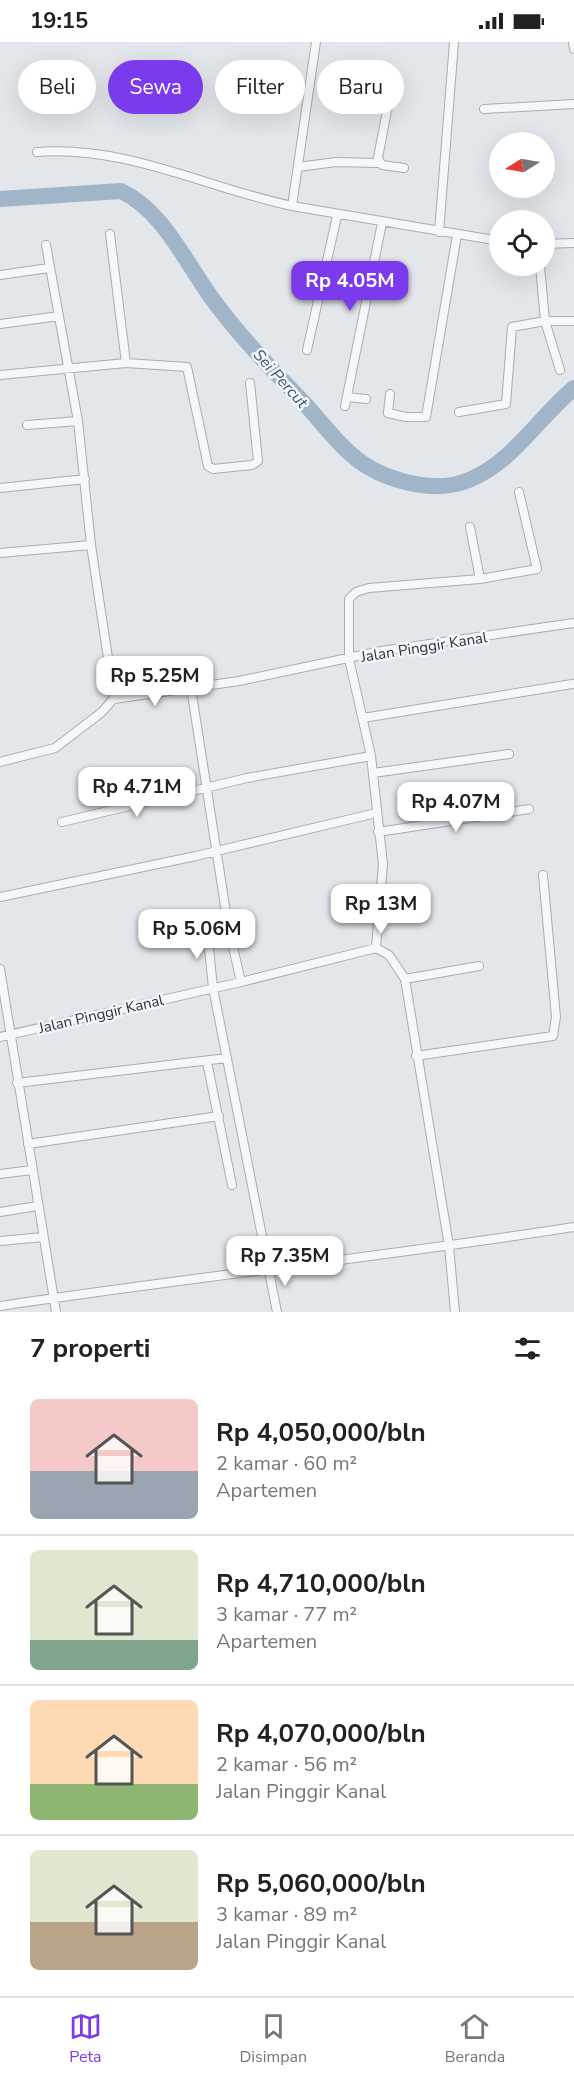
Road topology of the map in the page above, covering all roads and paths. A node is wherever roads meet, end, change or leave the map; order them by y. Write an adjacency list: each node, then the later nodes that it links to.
1 (316, 42): 10 (street)
2 (454, 42): 15 (street)
3 (573, 42): 4 (street)
4 (574, 49)
5 (574, 104): 6 (street)
6 (484, 109)
7 (387, 114): 9 (street)
8 (37, 152): 12 (street)
9 (379, 160): 10 (street); 11 (street)
10 (298, 167): 12 (street)
11 (404, 168)
12 (292, 206): 13 (street)
13 (337, 216): 14 (street); 29 (street)
14 (381, 223): 15 (street); 36 (street)
15 (439, 232): 17 (street)
16 (110, 234): 30 (street)
17 (457, 235): 18 (street); 35 (street)
18 (489, 239)
19 (574, 243): 20 (street)
20 (555, 244)
21 (46, 245): 22 (street)
22 (50, 268): 23 (street); 25 (street)
23 (0, 274)
24 (541, 276): 26 (street)
25 (59, 316): 28 (street); 31 (street)
26 (544, 321): 27 (street); 32 (street); 37 (street)
27 (574, 321)
28 (0, 324)
29 (307, 350)
30 (126, 363): 31 (street); 34 (street)
31 (68, 368): 33 (street); 38 (street)
32 (560, 370)
33 (0, 375)
34 (250, 383)
35 (390, 394)
36 (366, 399)
37 (459, 412)
38 (78, 421): 39 (street); 40 (street)
39 (27, 426)
40 (85, 479): 41 (street); 44 (street)
41 (0, 488)
42 (519, 492): 46 (street)
43 (470, 527): 46 (street)
44 (91, 544): 45 (street); 51 (street)
45 (0, 553)
46 (480, 579): 48 (street)
47 (574, 624): 48 (street, Jalan Pinggir Kanal)
48 (349, 659): 50 (street); 52 (street, Jalan Pinggir Kanal)
49 (572, 684): 52 (street)
50 (191, 688): 51 (street); 57 (street)
51 (114, 699): 55 (street)
52 (363, 718): 54 (street, Jalan Pinggir Kanal)
53 (508, 754): 56 (street)
54 (371, 756): 56 (street, Jalan Pinggir Kanal); 57 (street)
55 (0, 762)
56 (373, 773): 59 (street, Jalan Pinggir Kanal)
57 (205, 787): 60 (street); 62 (street)
58 (529, 809): 61 (street)
59 (376, 813): 61 (street, Jalan Pinggir Kanal); 62 (street)
60 (62, 822)
61 (378, 832): 66 (street, Jalan Pinggir Kanal)
62 (216, 851): 64 (street); 70 (street)
63 (543, 875): 74 (street)
64 (0, 897)
65 (162, 937): 71 (street)
66 (376, 948): 69 (street); 70 (street, Jalan Pinggir Kanal)
67 (479, 966): 69 (street)
68 (0, 969): 72 (street)
69 (405, 979): 74 (street)
70 (241, 982): 71 (street, Jalan Pinggir Kanal)
71 (213, 988): 72 (street, Jalan Pinggir Kanal); 75 (street)
72 (10, 1035): 73 (street, Jalan Pinggir Kanal); 77 (street)
73 (0, 1037)
74 (416, 1056): 88 (street)
75 (227, 1058): 76 (street); 89 (street)
76 (207, 1062): 77 (street); 78 (street)
77 (17, 1083): 79 (street)
78 (219, 1116): 79 (street); 82 (street)
79 (28, 1144): 80 (street)
80 (32, 1170): 81 (street); 83 (street)
81 (0, 1174)
82 (232, 1185)
83 (37, 1206): 84 (street); 86 (street)
84 (0, 1212)
85 (574, 1227): 88 (street)
86 (43, 1237): 87 (street); 90 (street)
87 (0, 1241)
88 (449, 1246): 89 (street); 94 (street)
89 (267, 1268): 90 (street); 93 (street)
90 (54, 1298): 91 (street); 92 (street)
91 (0, 1306)
92 (56, 1312)
93 (277, 1312)
94 (455, 1312)

